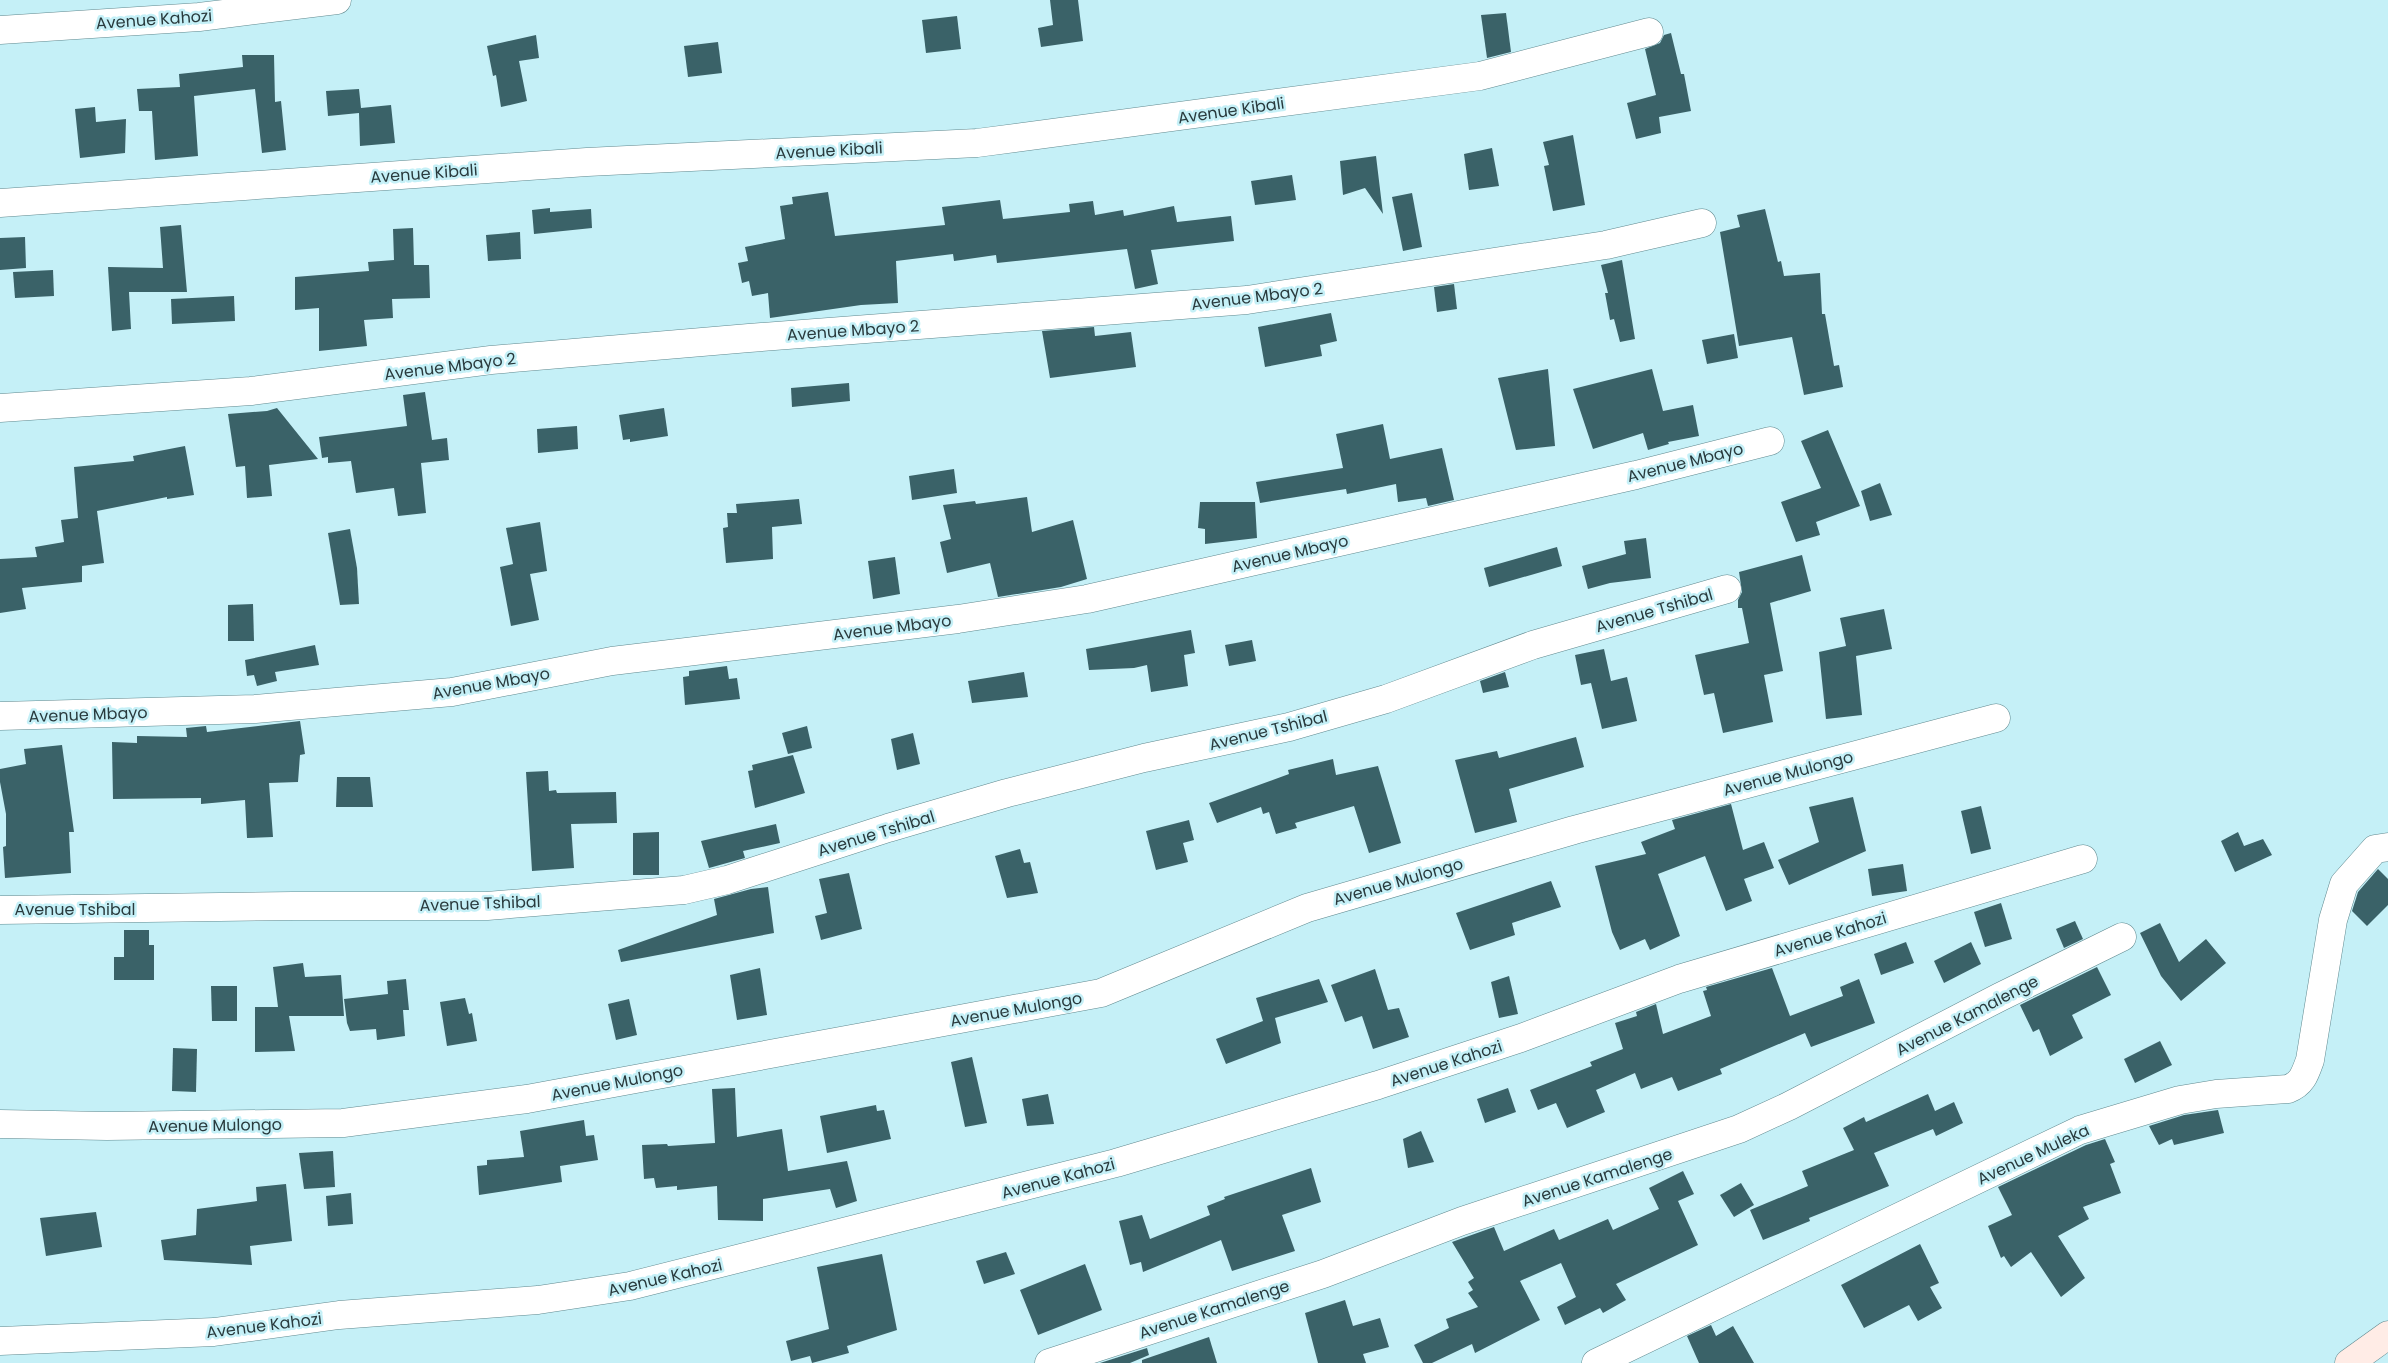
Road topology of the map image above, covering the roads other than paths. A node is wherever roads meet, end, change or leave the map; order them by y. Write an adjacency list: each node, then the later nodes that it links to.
1 (337, 0): 2 (street, Avenue Kahozi)
2 (0, 30)
3 (1648, 32): 4 (street, Avenue Kibali)
4 (0, 203)
5 (1702, 223): 6 (street, Avenue Mbayo 2)
6 (0, 408)
7 (1770, 441): 9 (street, Avenue Mbayo)
8 (1727, 589): 13 (street, Avenue Tshibal)
9 (0, 716)
10 (1996, 718): 15 (street, Avenue Mulongo)
11 (2388, 847): 19 (street, Avenue Muleka)
12 (2083, 859): 17 (street, Avenue Kahozi)
13 (0, 910)
14 (2122, 937): 18 (street, Avenue Kamalenge)
15 (0, 1124)
16 (2388, 1335): 20 (street)
17 (0, 1341)
18 (1049, 1363)
19 (1596, 1363)
20 (2349, 1363)

